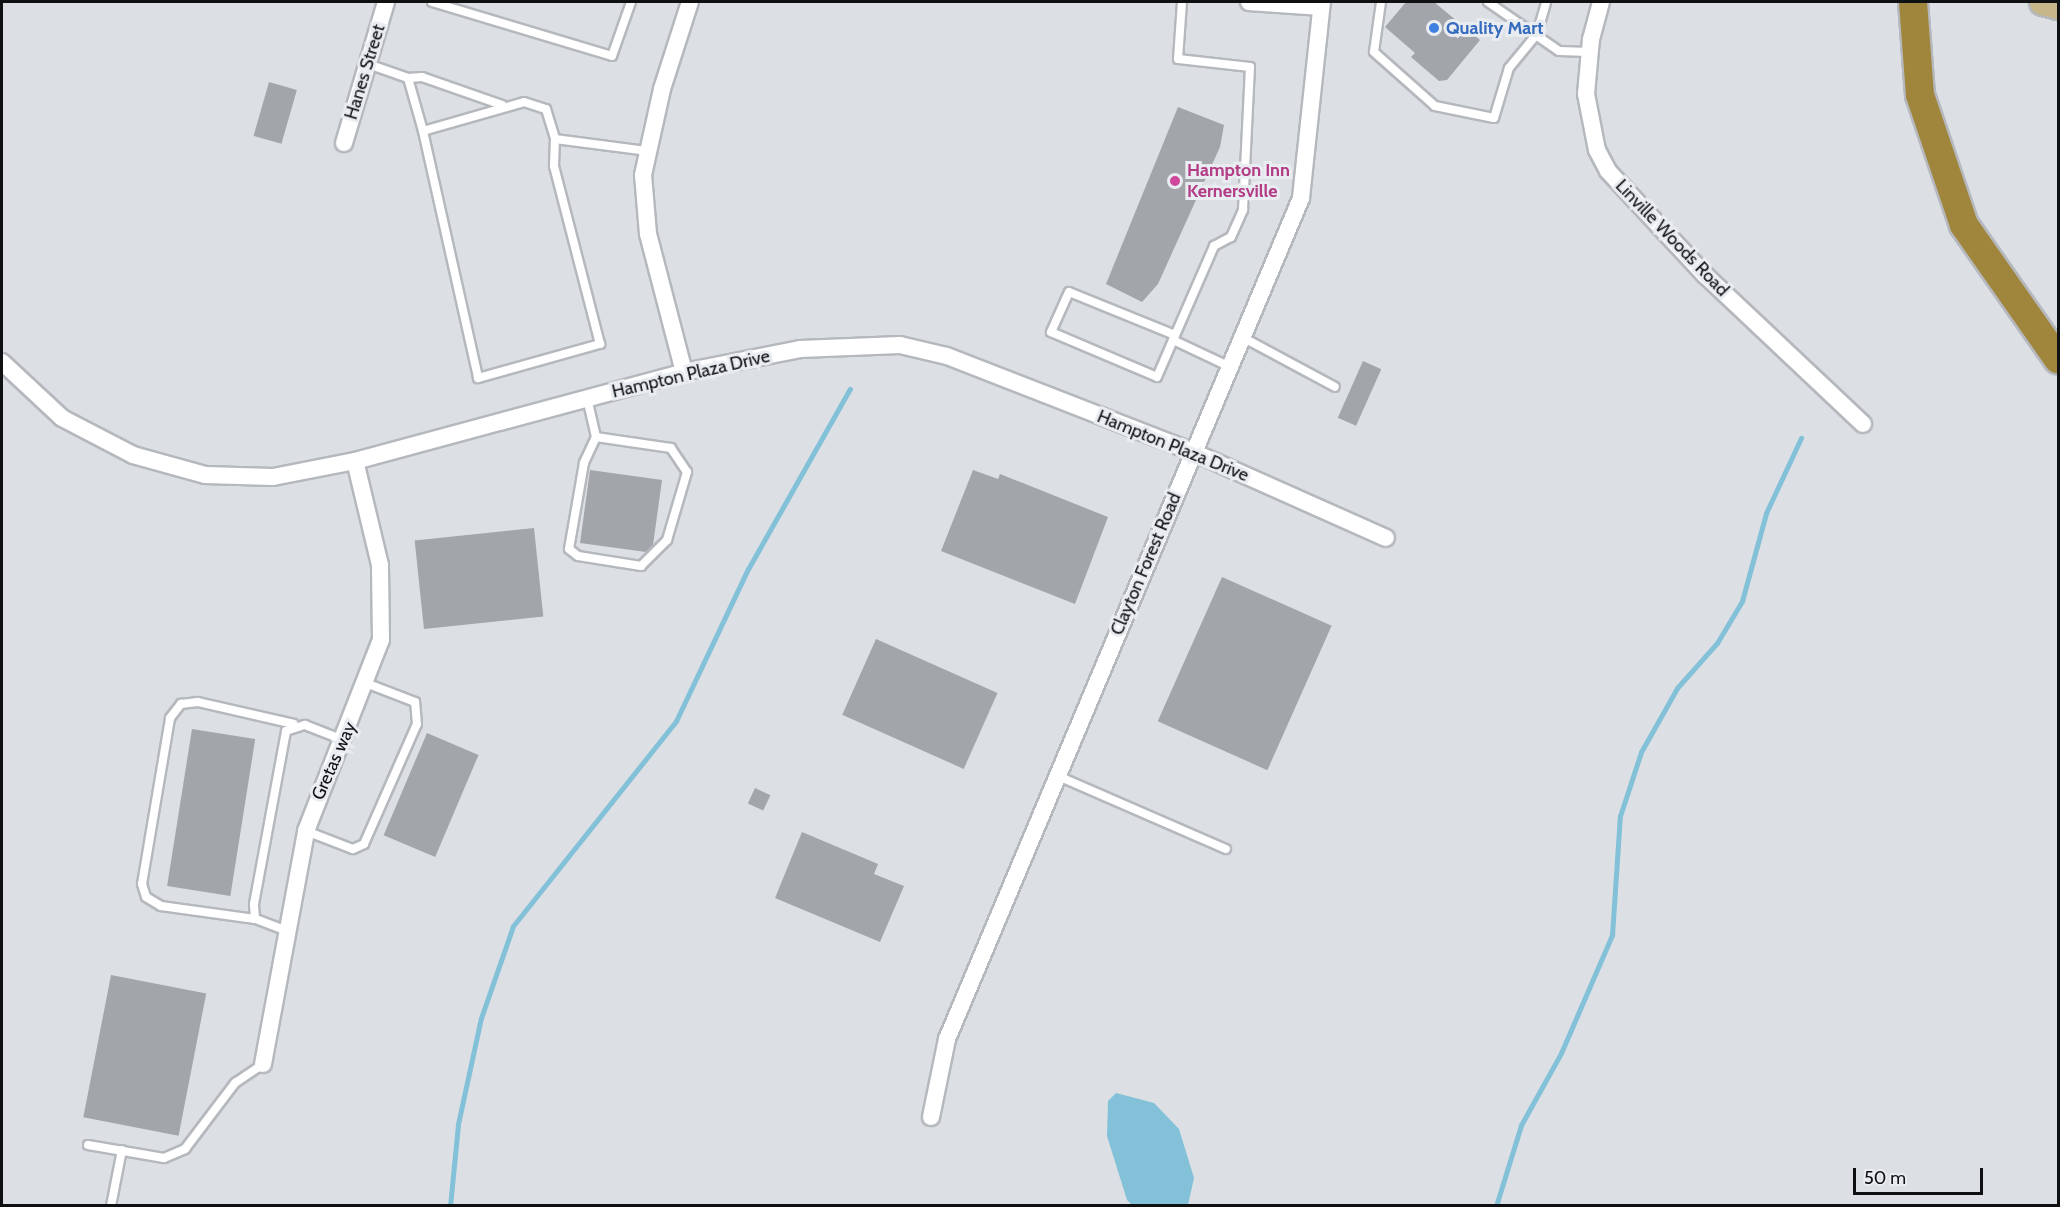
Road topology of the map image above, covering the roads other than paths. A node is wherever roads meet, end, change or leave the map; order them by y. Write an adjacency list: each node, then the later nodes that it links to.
1 (386, 2): 17 (street, Hanes Street)
2 (432, 2): 3 (lane)
3 (631, 2)
4 (690, 2): 23 (street)
5 (1182, 2): 24 (lane)
6 (1249, 2): 13 (street)
7 (1381, 2): 15 (lane)
8 (1488, 2): 15 (lane)
9 (1546, 2): 15 (lane)
10 (1601, 2): 16 (street, Linville Woods Road)
11 (1913, 2): 26 (highway)
12 (2043, 2): 14 (main road)
13 (1321, 4): 25 (street, Clayton Forest Road)
14 (2058, 6)
15 (1537, 34): 16 (lane)
16 (1589, 52): 32 (street, Linville Woods Road)
17 (368, 64): 18 (lane); 22 (street, Hanes Street)
18 (408, 78): 19 (lane); 20 (lane)
19 (502, 105): 20 (lane); 21 (lane)
20 (423, 131): 21 (lane)
21 (555, 139): 23 (lane)
22 (344, 143)
23 (648, 151): 29 (street)
24 (1174, 338): 24 (lane); 28 (lane)
25 (1244, 338): 28 (street, Clayton Forest Road); 30 (lane)
26 (2058, 359)
27 (2, 362): 35 (street, Hampton Plaza Drive)
28 (1230, 367): 34 (street, Clayton Forest Road)
29 (684, 372): 31 (street, Hampton Plaza Drive); 34 (street, Hampton Plaza Drive)
30 (1335, 387)
31 (587, 399): 33 (lane); 35 (street, Hampton Plaza Drive)
32 (1863, 424)
33 (596, 437): 33 (lane)
34 (1193, 452): 36 (street, Hampton Plaza Drive); 40 (street, Clayton Forest Road)
35 (355, 461): 37 (street, Gretas way)
36 (1386, 538)
37 (368, 684): 39 (street, Gretas way); 41 (lane)
38 (294, 724): 39 (lane); 43 (lane); 43 (lane)
39 (343, 740): 41 (street, Gretas way)
40 (1058, 776): 42 (lane); 46 (street, Clayton Forest Road)
41 (306, 831): 44 (street, Gretas way)
42 (1226, 849)
43 (255, 919): 44 (lane)
44 (287, 930): 45 (street, Gretas way)
45 (263, 1064): 48 (lane)
46 (931, 1116)
47 (88, 1145): 48 (lane)
48 (122, 1150): 49 (lane)
49 (111, 1206)

